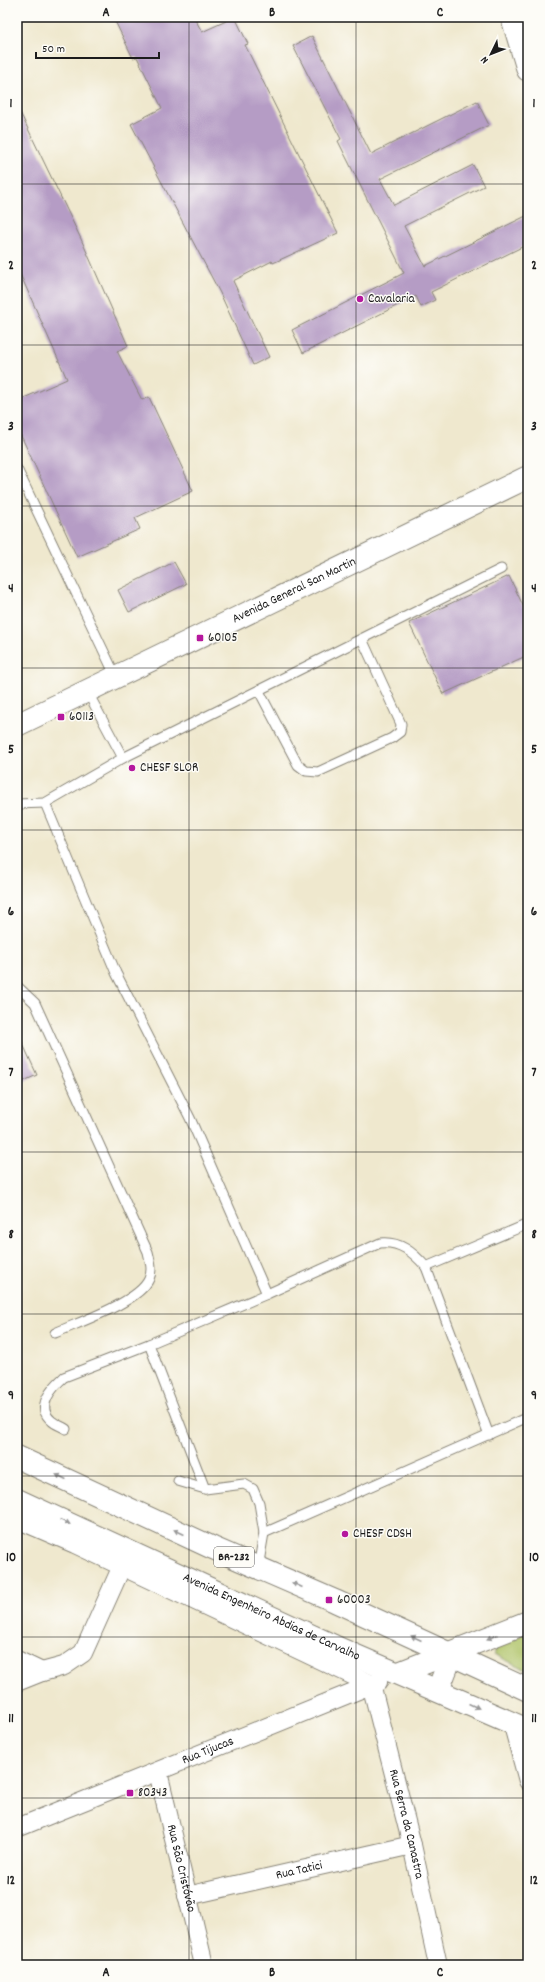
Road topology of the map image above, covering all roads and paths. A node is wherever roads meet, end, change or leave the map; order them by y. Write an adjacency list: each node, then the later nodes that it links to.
1 (512, 17): 2 (main road)
2 (528, 70)
3 (17, 469): 7 (lane)
4 (528, 477): 7 (main road, Avenida General San Martin)
5 (501, 569): 6 (lane)
6 (362, 639): 9 (lane); 9 (lane)
7 (116, 677): 8 (main road, Avenida General San Martin)
8 (87, 691): 10 (main road, Avenida General San Martin); 11 (lane)
9 (259, 691): 11 (lane)
10 (17, 725)
11 (123, 758): 12 (lane)
12 (45, 803): 13 (lane); 17 (lane)
13 (17, 804)
14 (17, 986): 18 (lane)
15 (528, 1224): 16 (lane)
16 (426, 1267): 17 (lane); 22 (lane)
17 (267, 1294): 19 (lane)
18 (54, 1333)
19 (149, 1344): 21 (lane); 25 (lane)
20 (528, 1417): 22 (lane)
21 (66, 1429)
22 (489, 1435): 28 (lane)
23 (17, 1457): 30 (main road, BR-232, one-way to 23)
24 (178, 1481): 25 (lane)
25 (205, 1489): 28 (lane)
26 (17, 1500): 35 (main road, Avenida Engenheiro Abdias de Carvalho, one-way to 35)
27 (17, 1519): 29 (street)
28 (264, 1533): 30 (lane)
29 (122, 1566): 34 (street); 37 (street)
30 (258, 1568): 32 (main road, BR-232, one-way to 30)
31 (528, 1622): 32 (main road, one-way to 32)
32 (452, 1654): 35 (main road); 38 (main road); 39 (main road, BR-232)
33 (17, 1660): 34 (street)
34 (42, 1672): 36 (street)
35 (399, 1674): 37 (street, Rua Tijucas); 38 (main road, Avenida Engenheiro Abdias de Carvalho)
36 (17, 1682)
37 (371, 1684): 41 (street, Rua Tijucas); 44 (street, Rua Serra da Canastra)
38 (438, 1690): 40 (main road, Avenida Engenheiro Abdias de Carvalho, one-way to 40)
39 (528, 1690)
40 (520, 1726): 42 (street)
41 (158, 1772): 43 (street, Rua Tijucas); 45 (street, Rua São Cristóvão)
42 (528, 1781)
43 (17, 1828)
44 (412, 1845): 45 (street, Rua Tatici); 47 (street, Rua Serra da Canastra)
45 (187, 1896): 46 (street, Rua São Cristóvão)
46 (204, 1965)
47 (438, 1965)

